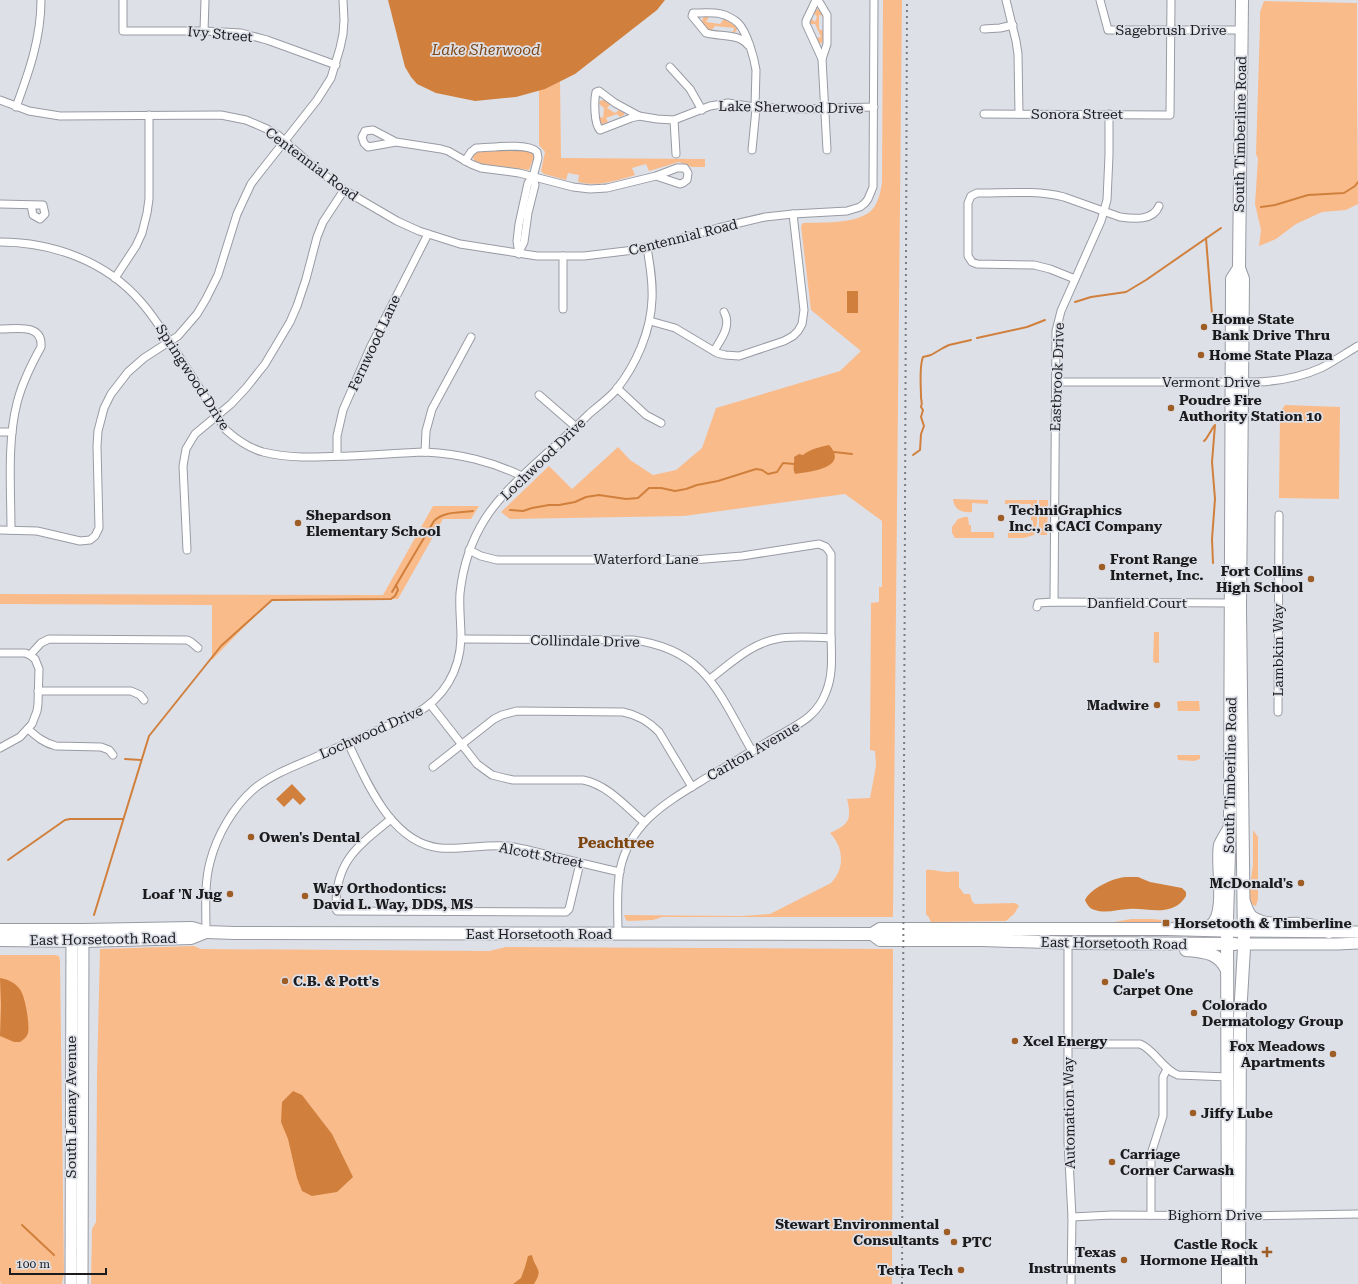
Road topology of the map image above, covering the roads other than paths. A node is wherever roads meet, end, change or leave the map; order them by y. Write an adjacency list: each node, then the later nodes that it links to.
1 (41, 0): 21 (street)
2 (123, 0): 15 (street, Ivy Street)
3 (204, 0): 15 (street)
4 (343, 0): 18 (street)
5 (817, 0): 17 (street); 17 (street)
6 (874, 0): 23 (street)
7 (1006, 0): 11 (street)
8 (1100, 0): 13 (street, Sagebrush Drive)
9 (1171, 0): 13 (street)
10 (1242, 0): 14 (main road, South Timberline Road)
11 (1013, 26): 12 (street); 27 (street)
12 (984, 29)
13 (1171, 30): 14 (street, Sagebrush Drive); 28 (street, Sonora Street)
14 (1242, 30): 62 (main road, South Timberline Road)
15 (204, 31): 18 (street, Ivy Street)
16 (748, 45): 16 (street); 22 (street)
17 (822, 59): 24 (street)
18 (336, 65): 32 (street)
19 (670, 67): 25 (street)
20 (0, 100): 21 (street, Centennial Road)
21 (16, 107): 29 (street, Centennial Road)
22 (755, 107): 24 (street, Lake Sherwood Drive); 25 (street, Lake Sherwood Drive); 34 (street)
23 (874, 107): 24 (street, Lake Sherwood Drive); 45 (street, Centennial Road)
24 (824, 108): 35 (street)
25 (702, 110): 31 (street, Lake Sherwood Drive)
26 (984, 114): 27 (street, Sonora Street)
27 (1019, 114): 28 (street, Sonora Street)
28 (1110, 114): 44 (street, Eastbrook Drive)
29 (149, 115): 32 (street, Centennial Road); 51 (street)
30 (639, 116): 30 (street, Lake Sherwood Drive); 31 (street, Lake Sherwood Drive)
31 (674, 120): 36 (street)
32 (284, 140): 40 (street, Centennial Road); 58 (street)
33 (396, 142): 37 (street)
34 (752, 150)
35 (827, 150)
36 (676, 154)
37 (465, 161): 39 (street); 39 (street)
38 (656, 176): 39 (street)
39 (533, 177): 49 (street)
40 (344, 190): 46 (street, Centennial Road); 65 (street)
41 (0, 204): 42 (street)
42 (31, 205)
43 (1159, 206): 44 (street)
44 (1104, 211): 52 (street, Eastbrook Drive); 52 (street)
45 (793, 214): 48 (street, Centennial Road); 60 (street)
46 (428, 234): 49 (street, Centennial Road); 71 (street, Fernwood Lane)
47 (0, 242): 51 (street, Springwood Drive)
48 (647, 248): 50 (street, Centennial Road); 55 (street, Lochwood Drive)
49 (519, 254): 50 (street, Centennial Road)
50 (563, 256): 53 (street)
51 (115, 278): 58 (street, Springwood Drive)
52 (1075, 279): 61 (street, Eastbrook Drive)
53 (563, 309)
54 (724, 312): 60 (street)
55 (650, 321): 60 (street); 63 (street, Lochwood Drive)
56 (0, 329): 69 (street)
57 (471, 337): 70 (street)
58 (170, 342): 65 (street, Springwood Drive); 75 (street)
59 (1358, 346): 62 (street, Vermont Drive)
60 (714, 352)
61 (1056, 382): 62 (street, Vermont Drive); 79 (street, Eastbrook Drive)
62 (1237, 382): 80 (main road, South Timberline Road)
63 (617, 388): 66 (street); 67 (street, Lochwood Drive)
64 (539, 395): 67 (street)
65 (217, 416): 71 (street, Springwood Drive); 77 (street)
66 (661, 423)
67 (576, 427): 72 (street, Lochwood Drive)
68 (0, 432): 69 (street)
69 (12, 432): 75 (street)
70 (425, 452): 71 (street, Springwood Drive); 72 (street, Springwood Drive)
71 (337, 456)
72 (522, 476): 78 (street, Lochwood Drive)
73 (1279, 515): 91 (street, Lambkin Way)
74 (0, 530): 75 (street)
75 (10, 530)
76 (823, 545): 78 (street, Waterford Lane); 82 (street, Carlton Avenue)
77 (187, 550)
78 (470, 550): 83 (street, Lochwood Drive)
79 (1054, 602): 80 (street, Danfield Court); 81 (street, Danfield Court)
80 (1236, 602): 102 (main road, South Timberline Road); 105 (main road, South Timberline Road)
81 (1038, 607)
82 (831, 638): 87 (street); 96 (street, Carlton Avenue)
83 (461, 639): 87 (street, Collindale Drive); 90 (street, Lochwood Drive)
84 (198, 648): 86 (street)
85 (0, 652): 86 (street)
86 (30, 655): 88 (street)
87 (710, 679): 96 (street, Collindale Drive)
88 (38, 691): 89 (street); 92 (street)
89 (144, 700)
90 (430, 704): 93 (street, Lochwood Drive); 94 (street)
91 (1278, 712)
92 (28, 729): 95 (street); 97 (street)
93 (348, 743): 100 (street, Alcott Street); 110 (street, Lochwood Drive)
94 (462, 744): 98 (street); 99 (street); 101 (street)
95 (0, 748)
96 (752, 751): 99 (street, Carlton Avenue)
97 (113, 755)
98 (433, 767)
99 (692, 787): 101 (street, Carlton Avenue)
100 (391, 819): 103 (street, Alcott Street); 103 (street)
101 (644, 822): 104 (street, Carlton Avenue)
102 (1230, 826): 107 (main road); 108 (main road, South Timberline Road)
103 (580, 863): 104 (street, Alcott Street)
104 (620, 872): 113 (street, Carlton Avenue)
105 (1243, 901): 109 (main road, South Timberline Road); 111 (main road)
106 (0, 930): 115 (main road, East Horsetooth Road)
107 (1196, 930): 108 (main road, East Horsetooth Road); 114 (main road, East Horsetooth Road)
108 (1227, 930): 109 (main road, East Horsetooth Road); 120 (main road, South Timberline Road)
109 (1243, 931): 111 (main road, East Horsetooth Road); 121 (main road, South Timberline Road)
110 (206, 932): 113 (main road, East Horsetooth Road); 115 (main road, East Horsetooth Road)
111 (1329, 932): 112 (main road, East Horsetooth Road)
112 (1358, 932)
113 (618, 934): 114 (main road, East Horsetooth Road)
114 (872, 934): 117 (main road, East Horsetooth Road)
115 (77, 935): 116 (main road, East Horsetooth Road); 130 (main road, South Lemay Avenue); 131 (main road, South Lemay Avenue)
116 (0, 940)
117 (1068, 943): 119 (main road, East Horsetooth Road); 123 (street, Automation Way)
118 (1358, 943): 121 (main road, East Horsetooth Road)
119 (1126, 944): 120 (main road, East Horsetooth Road); 122 (main road)
120 (1227, 944): 121 (main road, East Horsetooth Road); 122 (main road, South Timberline Road)
121 (1244, 944): 128 (main road, South Timberline Road)
122 (1227, 970): 125 (main road, South Timberline Road)
123 (1068, 1044): 124 (street); 129 (street, Automation Way)
124 (1167, 1069): 125 (street); 127 (street)
125 (1228, 1076): 128 (main road, South Timberline Road)
126 (1358, 1214): 128 (street, Bighorn Drive)
127 (1151, 1215): 128 (street, Bighorn Drive); 129 (street, Bighorn Drive)
128 (1234, 1216): 133 (main road, South Timberline Road); 134 (main road, South Timberline Road)
129 (1072, 1217): 132 (street, Automation Way)
130 (71, 1284)
131 (82, 1284)
132 (1072, 1284)
133 (1228, 1284)
134 (1238, 1284)

